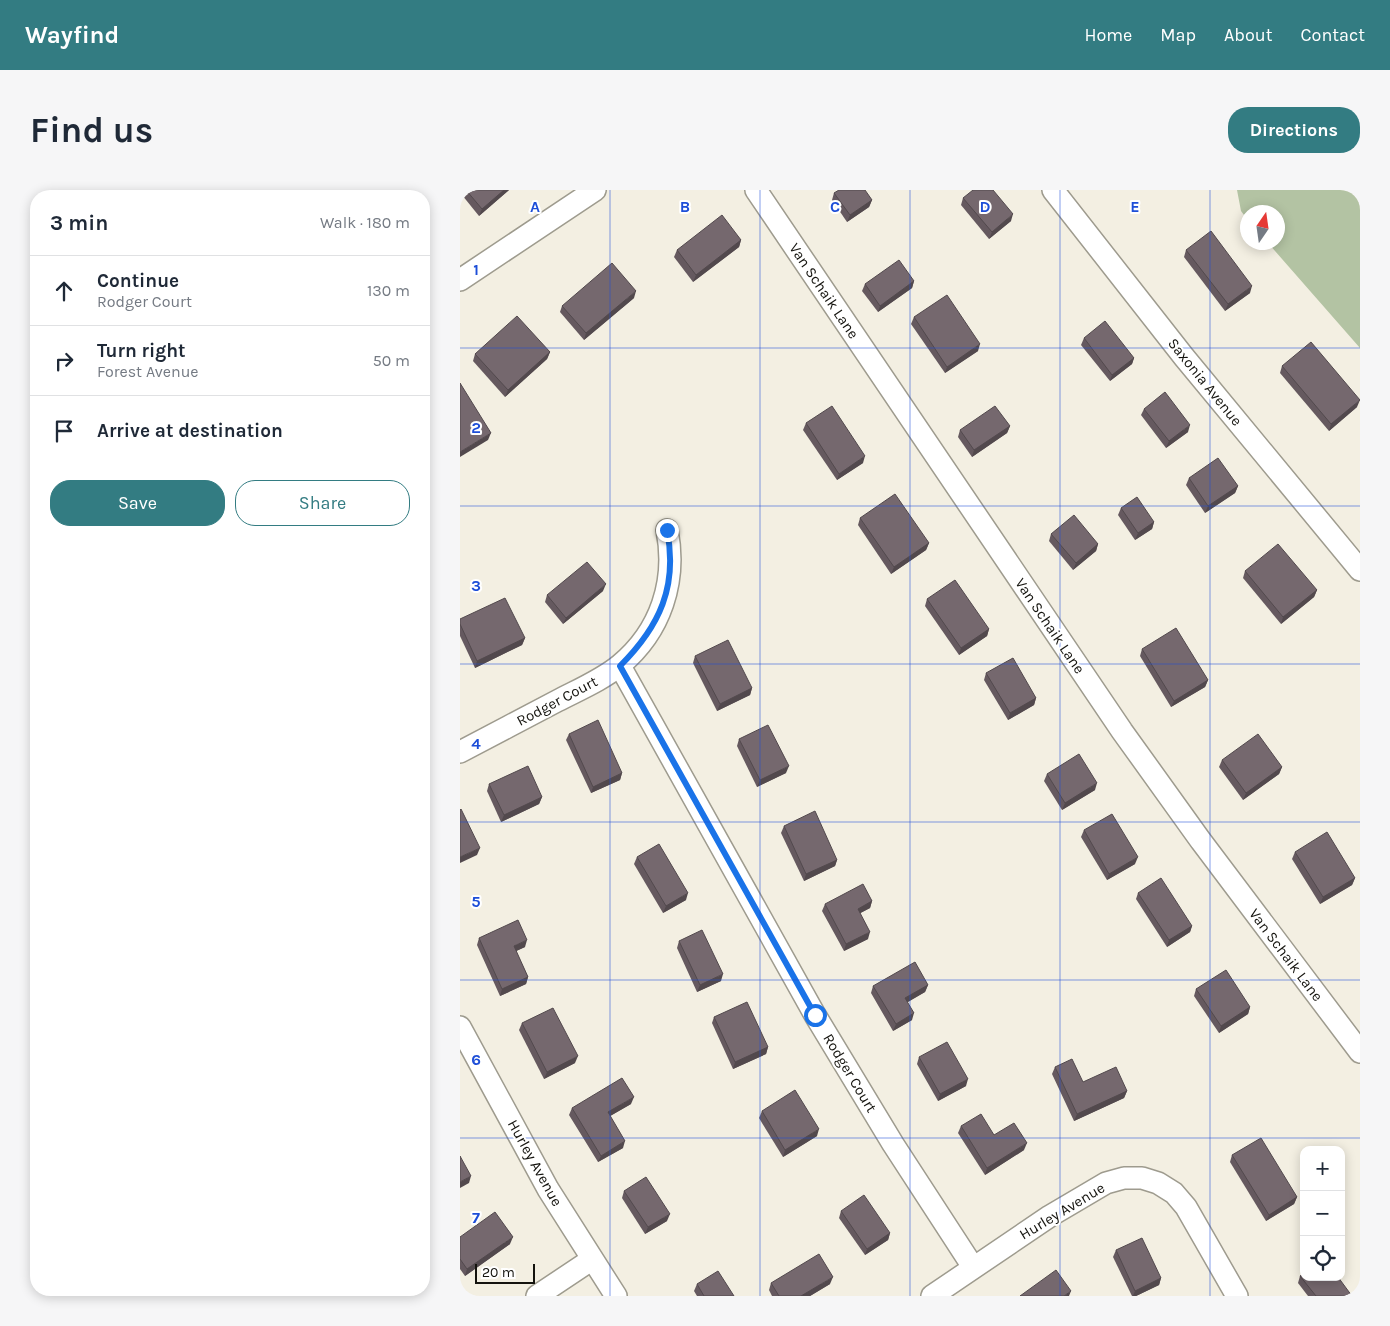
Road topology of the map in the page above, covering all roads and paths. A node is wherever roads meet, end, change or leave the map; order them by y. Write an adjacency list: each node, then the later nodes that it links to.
1 (756, 190): 10 (street, Van Schaik Lane)
2 (1053, 190): 6 (street, Saxonia Avenue)
3 (584, 193): 4 (street)
4 (460, 280)
5 (667, 530): 7 (street)
6 (1360, 570)
7 (620, 666): 8 (street, Rodger Court); 12 (street, Rodger Court)
8 (460, 752)
9 (460, 1027): 11 (street, Hurley Avenue)
10 (1360, 1052)
11 (591, 1260): 13 (street); 14 (street, Hurley Avenue)
12 (973, 1267): 15 (street, Hurley Avenue); 16 (street, Hurley Avenue)
13 (537, 1296)
14 (616, 1296)
15 (932, 1296)
16 (1237, 1296)

